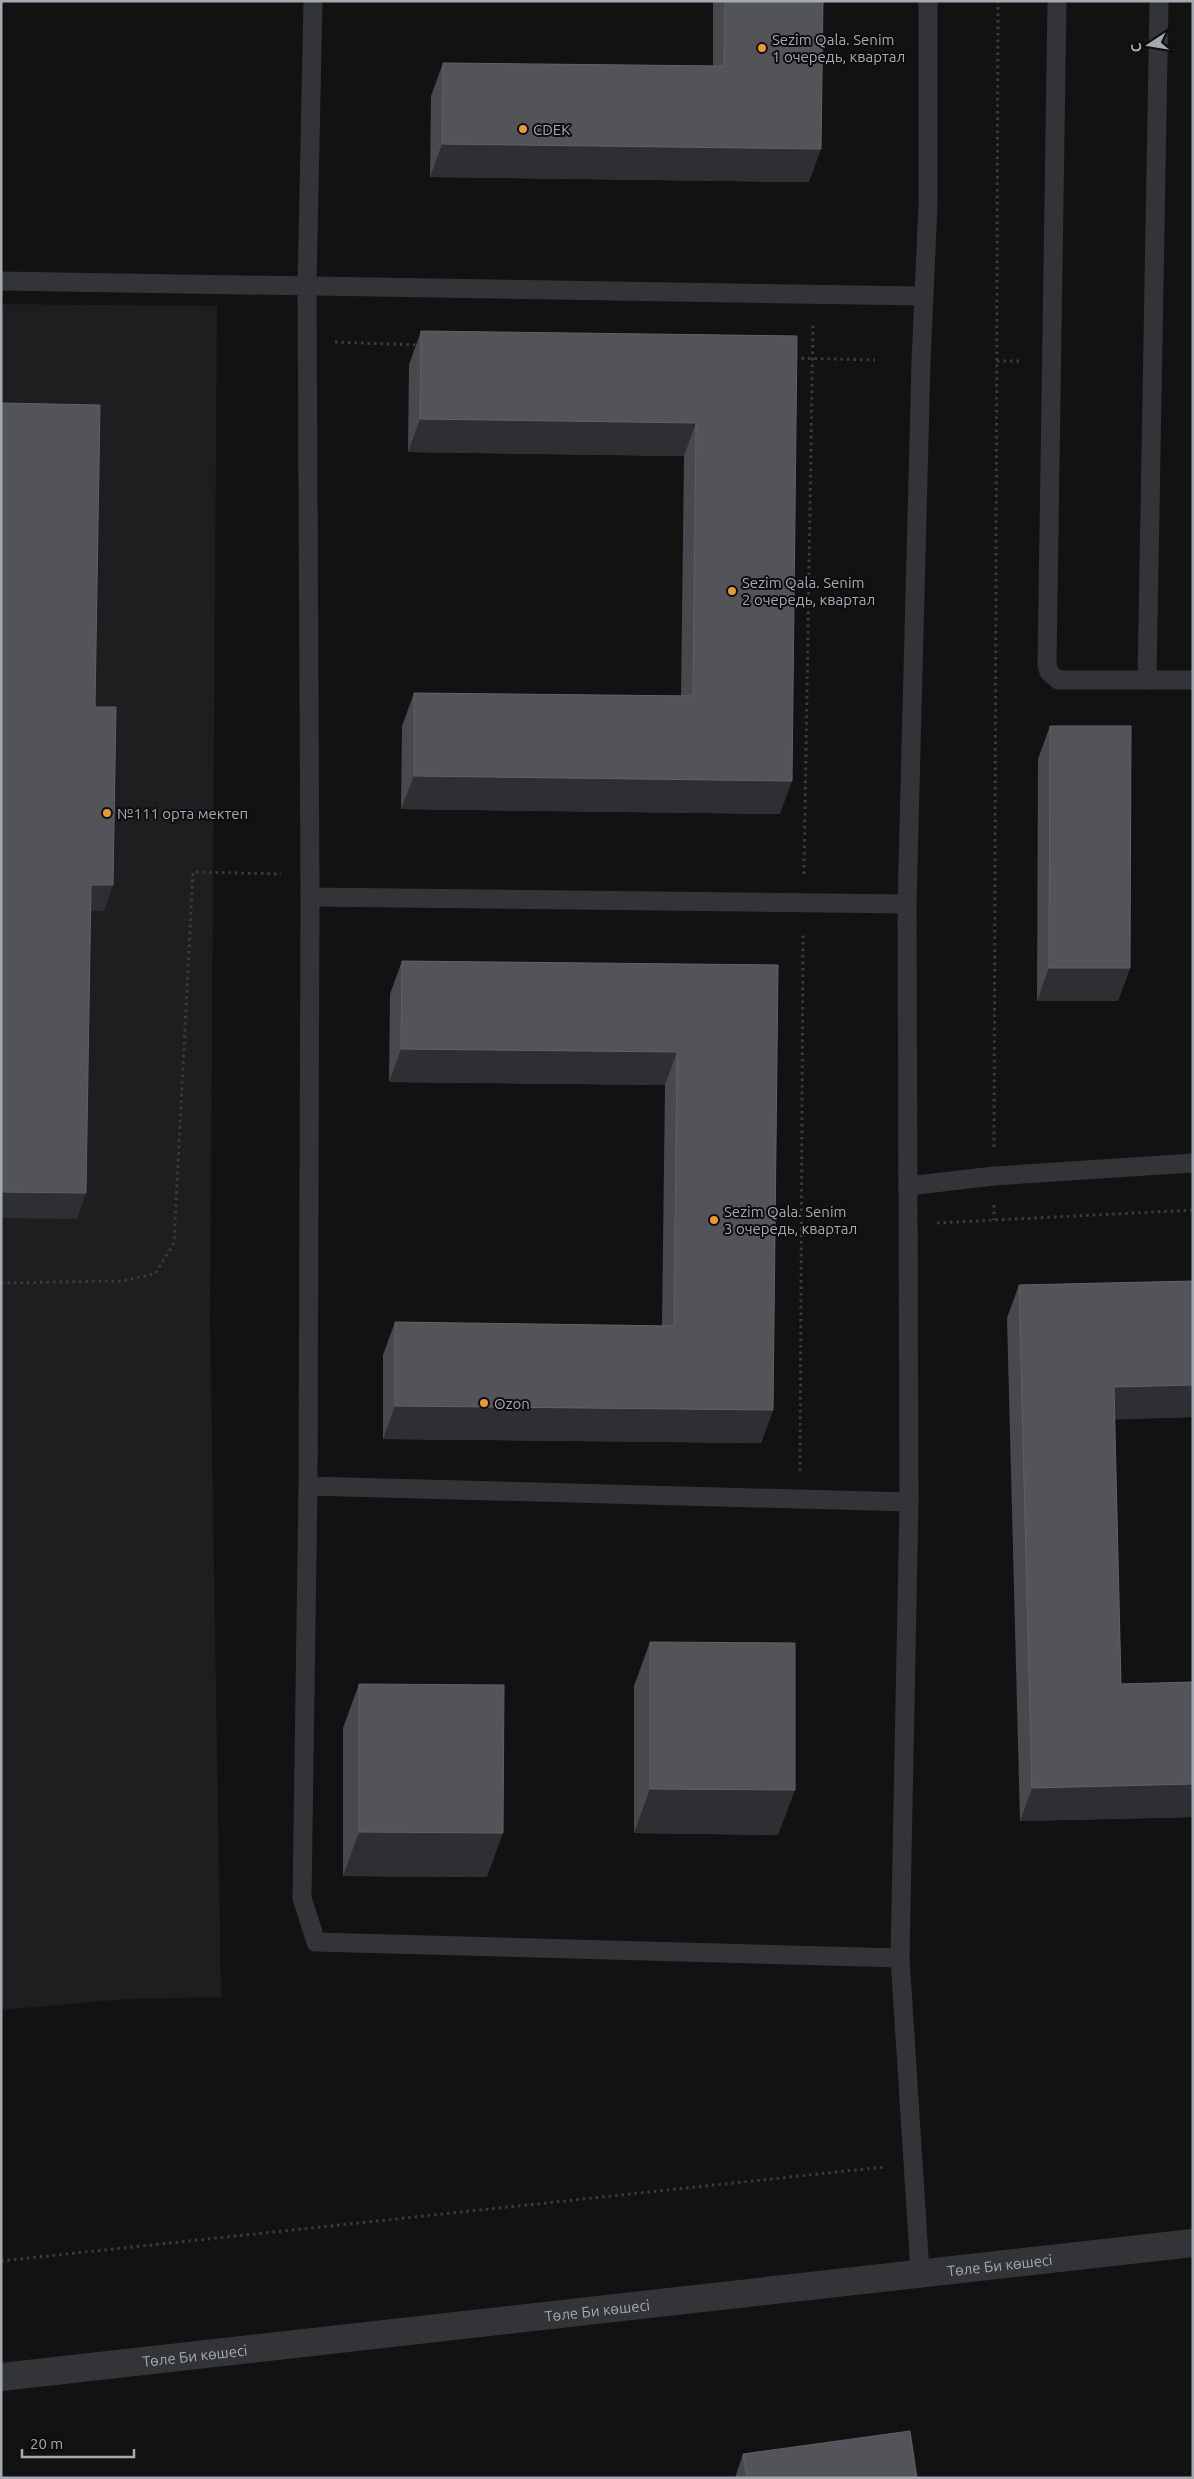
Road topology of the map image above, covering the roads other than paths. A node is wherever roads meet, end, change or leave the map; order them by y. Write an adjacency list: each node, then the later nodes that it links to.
1 (313, 1): 6 (lane)
2 (928, 1): 7 (lane)
3 (1057, 1): 8 (lane)
4 (1159, 1): 8 (lane)
5 (1, 281): 6 (lane)
6 (307, 285): 7 (lane); 10 (lane)
7 (923, 296): 11 (lane)
8 (1147, 679): 9 (lane)
9 (1193, 680)
10 (310, 897): 11 (lane); 14 (lane)
11 (907, 904): 13 (lane)
12 (1193, 1163): 13 (lane)
13 (908, 1186): 15 (lane)
14 (308, 1486): 15 (lane); 16 (lane)
15 (910, 1502): 16 (lane)
16 (900, 1958): 18 (lane)
17 (1193, 2243): 18 (street, Төле Би көшесі)
18 (920, 2272): 19 (street, Төле Би көшесі)
19 (1, 2377)

